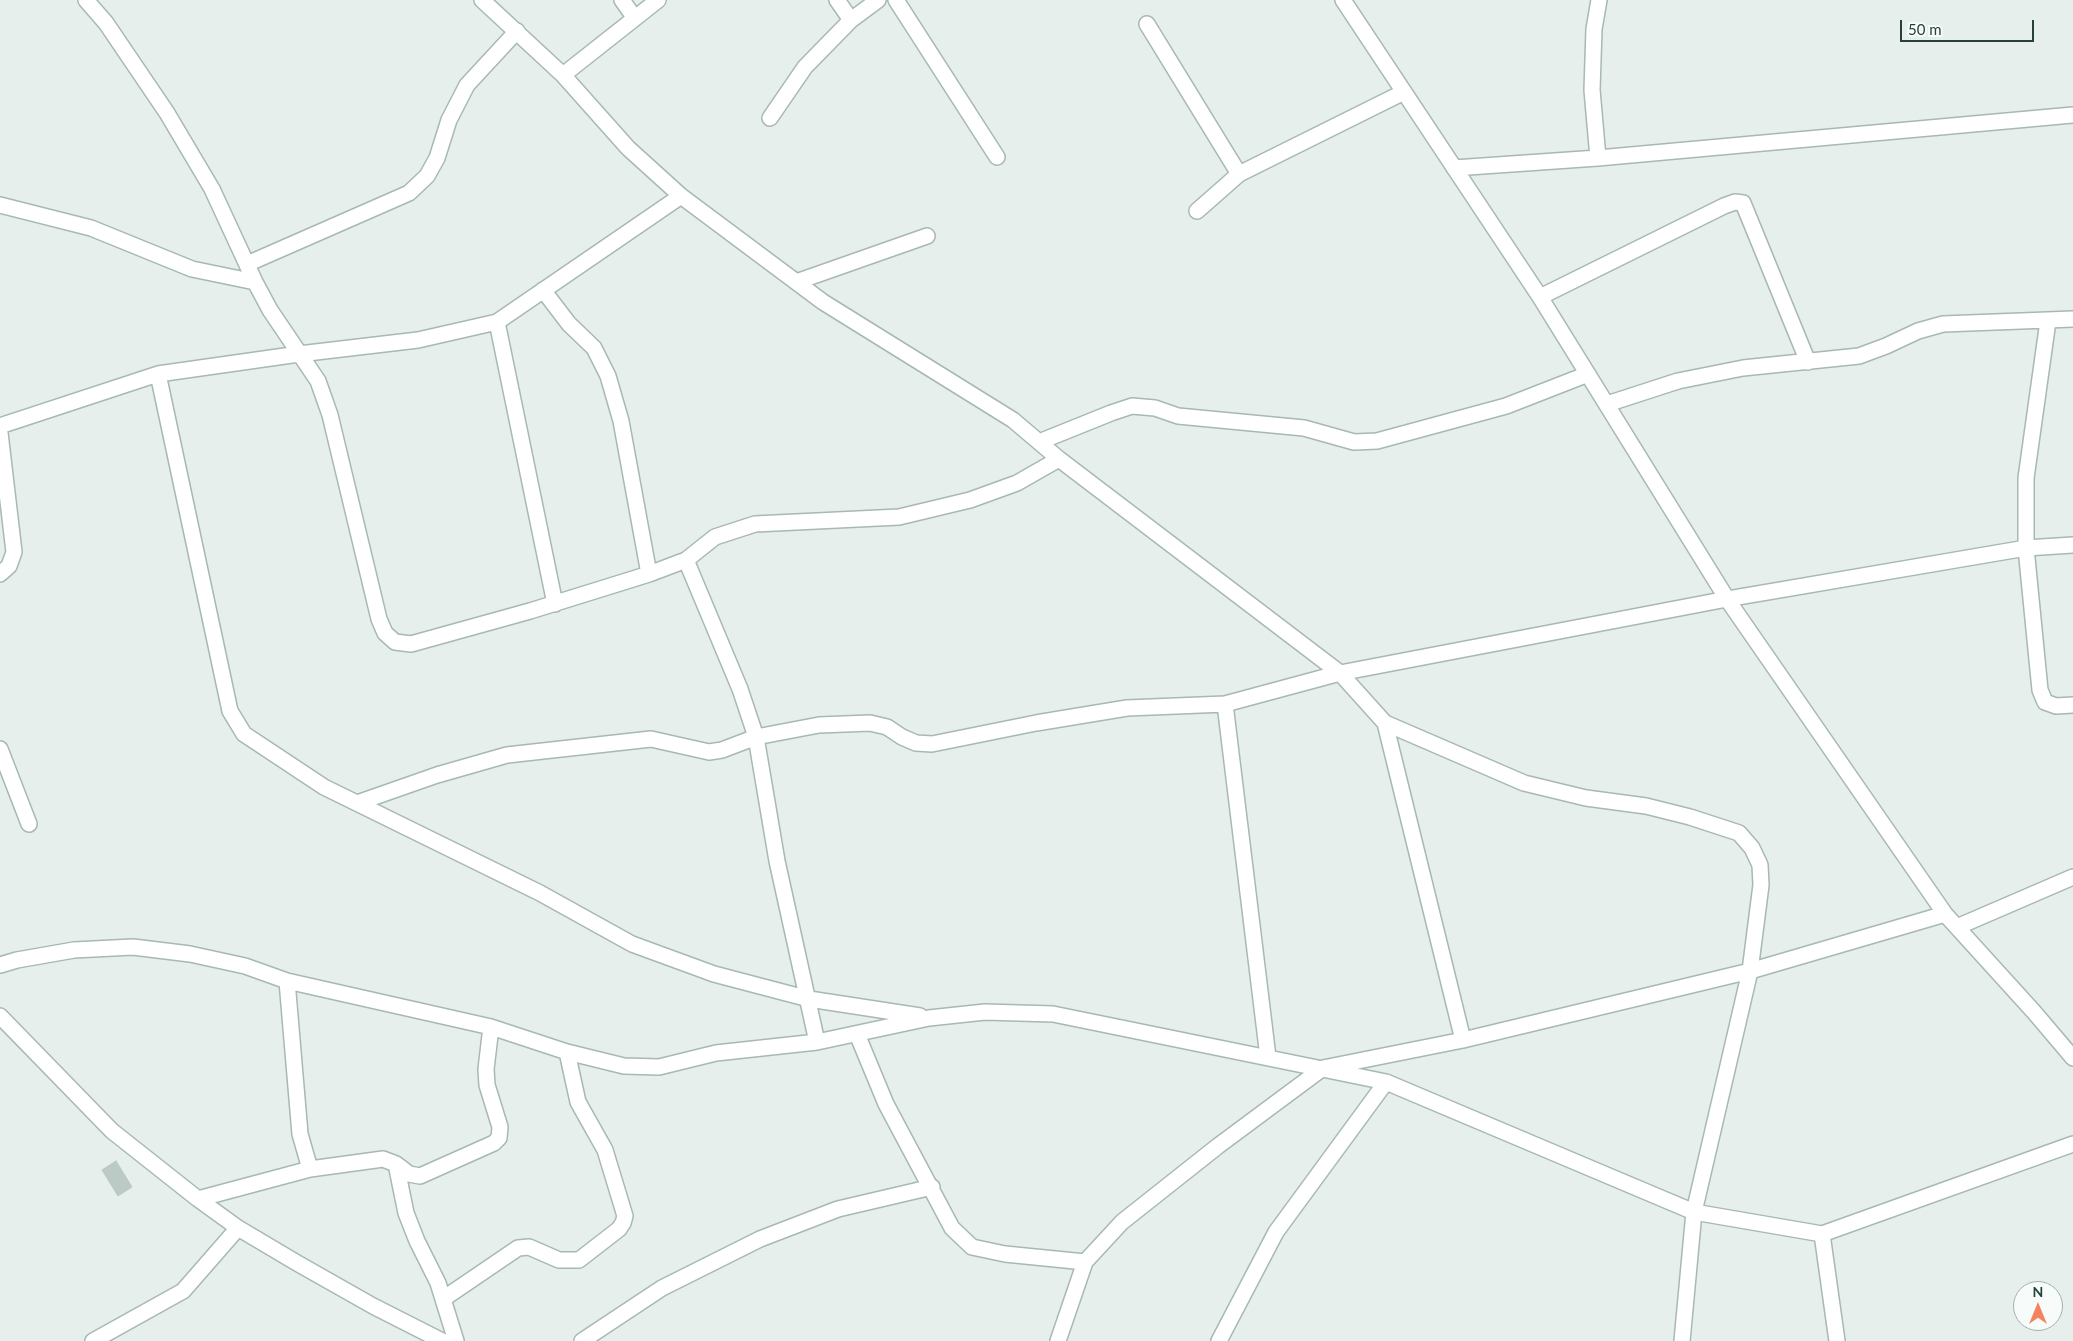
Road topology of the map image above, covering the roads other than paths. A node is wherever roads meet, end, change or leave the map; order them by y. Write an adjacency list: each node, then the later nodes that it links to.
1 (86, 0): 26 (street)
2 (482, 0): 13 (street)
3 (622, 0): 10 (street)
4 (658, 0): 10 (street)
5 (838, 0): 11 (street)
6 (878, 0): 11 (street)
7 (896, 0): 18 (street)
8 (1343, 0): 15 (street)
9 (1599, 0): 19 (street)
10 (634, 17): 14 (street)
11 (851, 20): 17 (street)
12 (1147, 24): 21 (street)
13 (517, 31): 14 (street); 26 (street)
14 (563, 75): 22 (street)
15 (1404, 92): 20 (street); 21 (street)
16 (2073, 116): 19 (street)
17 (770, 118)
18 (998, 157)
19 (1598, 158): 20 (street)
20 (1454, 168): 30 (street)
21 (1239, 174): 24 (street)
22 (681, 196): 28 (street); 29 (street)
23 (0, 205): 27 (street)
24 (1197, 211)
25 (927, 236): 28 (street)
26 (247, 264): 27 (street)
27 (255, 282): 34 (street)
28 (796, 282): 41 (street)
29 (543, 290): 33 (street); 47 (street)
30 (1540, 297): 35 (street); 37 (street)
31 (2073, 319): 32 (street)
32 (2048, 321): 35 (street); 44 (street)
33 (497, 322): 34 (street); 49 (street)
34 (299, 354): 36 (street); 49 (street)
35 (1808, 362): 38 (street)
36 (158, 374): 39 (street); 56 (street)
37 (1588, 374): 38 (street); 41 (street)
38 (1607, 404): 48 (street)
39 (0, 426)
40 (0, 433): 46 (street)
41 (1039, 442): 42 (street)
42 (1059, 459): 45 (street); 50 (street)
43 (2073, 544): 44 (street)
44 (2026, 548): 48 (street); 52 (street)
45 (686, 560): 47 (street); 54 (street)
46 (0, 574)
47 (649, 574): 49 (street)
48 (1727, 599): 50 (street); 59 (street)
49 (555, 604)
50 (1340, 673): 51 (street); 53 (street)
51 (1225, 704): 54 (street); 72 (street)
52 (2073, 705)
53 (1385, 723): 62 (street); 69 (street)
54 (756, 736): 56 (street); 64 (street)
55 (0, 749): 57 (street)
56 (357, 803): 64 (street)
57 (28, 824)
58 (2073, 876): 60 (street)
59 (1944, 914): 60 (street); 62 (street)
60 (1957, 927): 73 (street)
61 (0, 965): 63 (street)
62 (1750, 971): 69 (street); 81 (street)
63 (287, 981): 67 (street); 78 (street)
64 (809, 999): 66 (street); 70 (street)
65 (0, 1016): 80 (street)
66 (929, 1018): 68 (street); 72 (street)
67 (491, 1027): 71 (street); 77 (street)
68 (856, 1034): 70 (street); 79 (street)
69 (1463, 1040): 74 (street)
70 (817, 1042): 71 (street)
71 (567, 1052): 85 (street)
72 (1268, 1057): 74 (street)
73 (2073, 1058)
74 (1323, 1068): 75 (street); 84 (street)
75 (1386, 1082): 81 (street); 91 (street)
76 (2073, 1144): 83 (street)
77 (396, 1164): 78 (street); 85 (street)
78 (310, 1169): 80 (street)
79 (932, 1187): 84 (street); 89 (street)
80 (198, 1199): 82 (street)
81 (1694, 1212): 83 (street); 92 (street)
82 (238, 1228): 86 (street); 87 (street)
83 (1822, 1234): 93 (street)
84 (1086, 1262): 90 (street)
85 (443, 1298): 88 (street)
86 (93, 1341)
87 (442, 1341)
88 (456, 1341)
89 (582, 1341)
90 (1058, 1341)
91 (1218, 1341)
92 (1682, 1341)
93 (1838, 1341)

